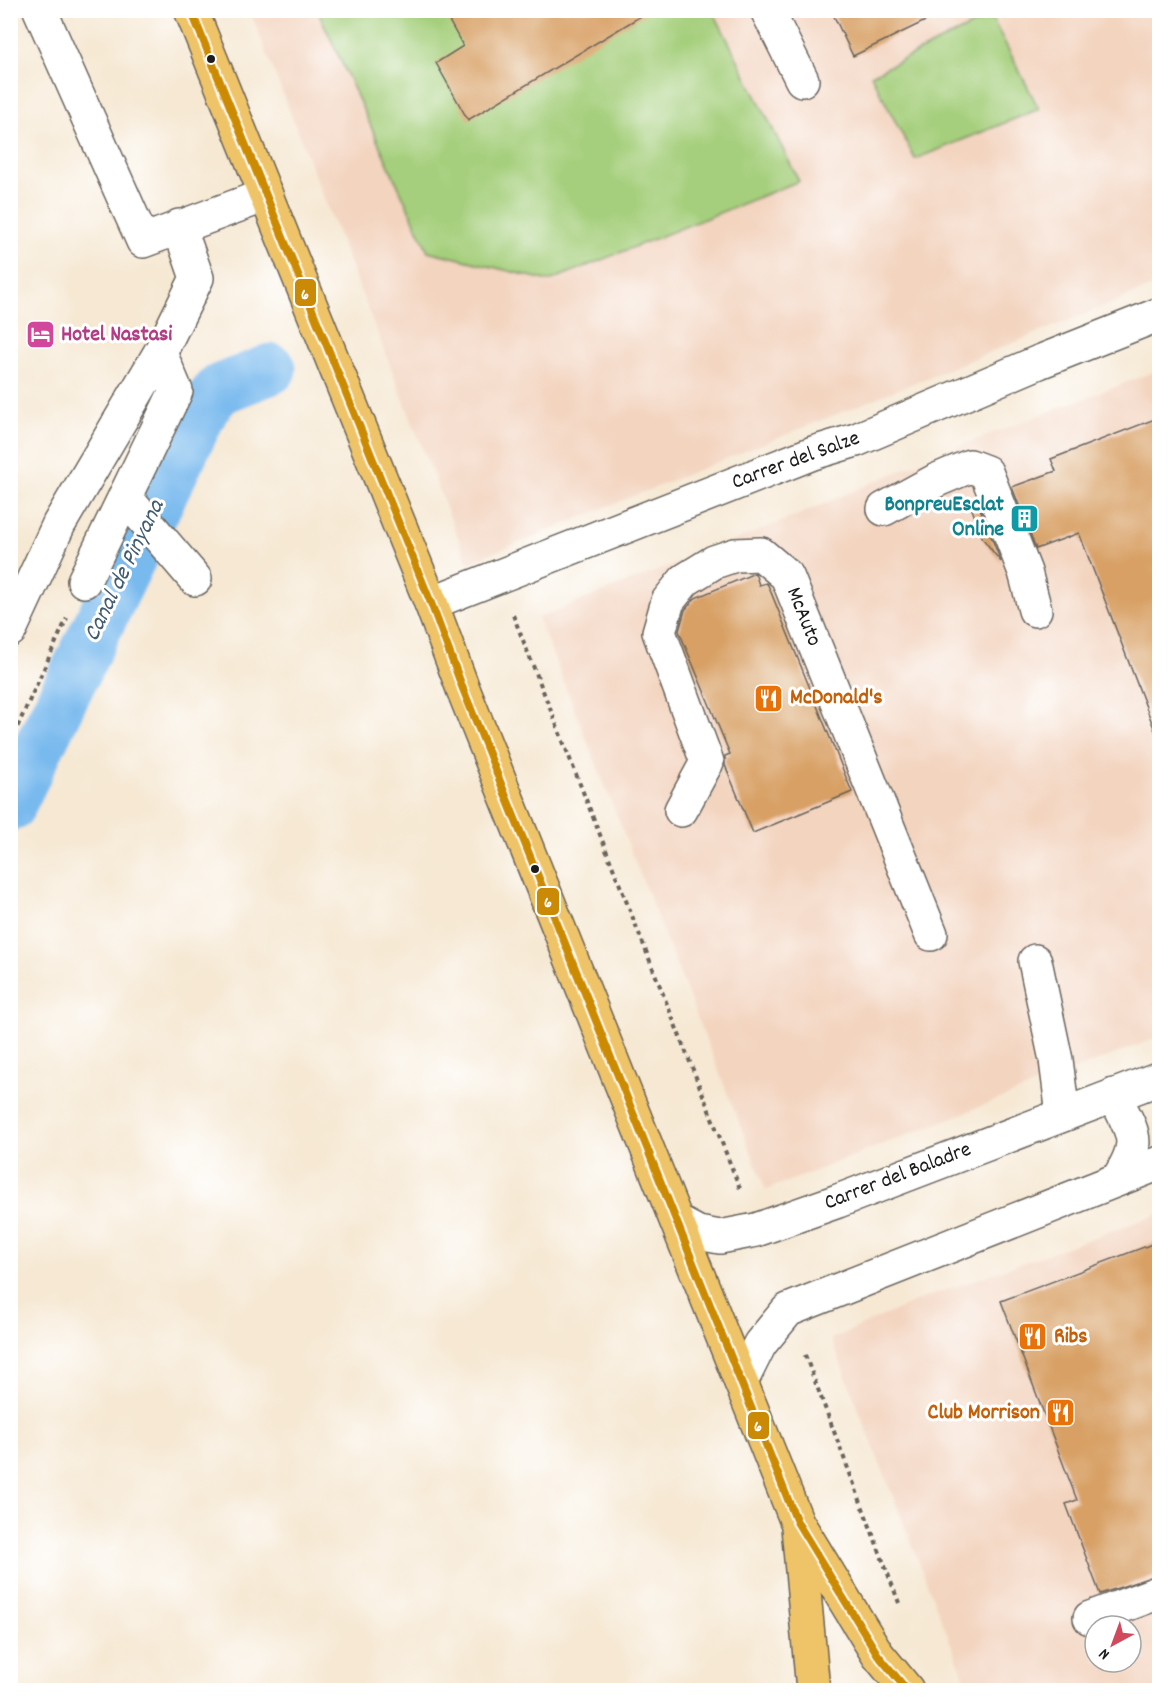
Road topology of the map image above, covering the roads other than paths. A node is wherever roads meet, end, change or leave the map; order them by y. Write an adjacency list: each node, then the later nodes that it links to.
1 (40, 10): 6 (street)
2 (191, 10): 5 (main road)
3 (767, 10): 4 (street)
4 (802, 80)
5 (266, 195): 6 (street); 13 (main road)
6 (179, 226): 8 (street)
7 (1160, 314): 13 (street, Carrer del Salze)
8 (160, 353): 9 (street); 15 (street)
9 (130, 503): 11 (street); 12 (street)
10 (884, 509): 14 (street)
11 (195, 579)
12 (84, 581)
13 (431, 603): 24 (main road)
14 (1035, 610)
15 (10, 630)
16 (681, 810): 17 (street, McAuto)
17 (931, 934)
18 (1035, 961): 21 (street)
19 (1156, 1087): 20 (street, Carrer del Baladre)
20 (1114, 1095): 21 (street, Carrer del Baladre); 23 (street)
21 (1063, 1115): 24 (street, Carrer del Baladre)
22 (1160, 1162): 23 (street)
23 (1118, 1179): 25 (street)
24 (679, 1223): 25 (main road)
25 (741, 1382): 26 (main road)
26 (797, 1522): 29 (main road); 30 (main road)
27 (1160, 1592): 28 (street)
28 (1101, 1614)
29 (813, 1690)
30 (907, 1690)

